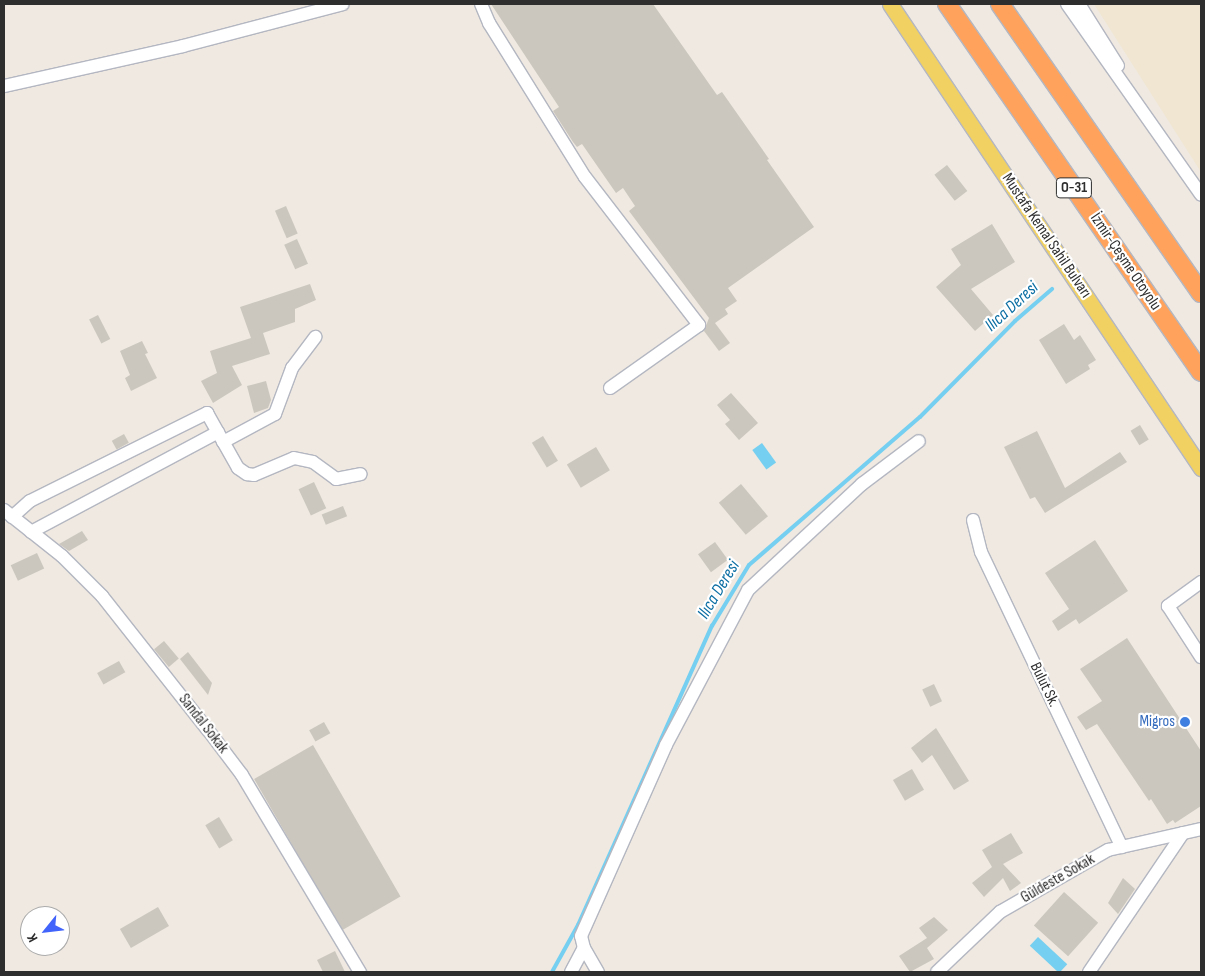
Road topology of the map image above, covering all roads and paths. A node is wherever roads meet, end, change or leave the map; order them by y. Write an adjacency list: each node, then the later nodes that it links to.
1 (343, 4): 8 (street)
2 (481, 4): 14 (street)
3 (890, 4): 17 (main road, Mustafa Kemal Sahil Bulvarı)
4 (947, 4): 13 (highway, İzmir-Çeşme Otoyolu / O-31)
5 (1000, 4): 11 (highway, O-31)
6 (1067, 4): 9 (street)
7 (1079, 4): 9 (street)
8 (4, 86)
9 (1134, 100): 10 (street)
10 (1201, 195)
11 (1201, 293)
12 (315, 337): 15 (street)
13 (1201, 372)
14 (610, 388)
15 (221, 437): 18 (street); 19 (street); 21 (street)
16 (919, 441): 27 (street)
17 (1201, 468)
18 (361, 474)
19 (8, 514): 21 (street, Sandal Sokak)
20 (973, 520): 26 (street, Bulut Sk.)
21 (31, 532): 28 (street, Sandal Sokak)
22 (1201, 582): 23 (street)
23 (1201, 657)
24 (1201, 829): 25 (street, Güldeste Sokak)
25 (1183, 833): 26 (street, Güldeste Sokak); 32 (street)
26 (1122, 847): 31 (street, Güldeste Sokak)
27 (584, 948): 29 (street); 30 (street)
28 (360, 972)
29 (571, 972)
30 (598, 972)
31 (937, 972)
32 (1089, 972)

